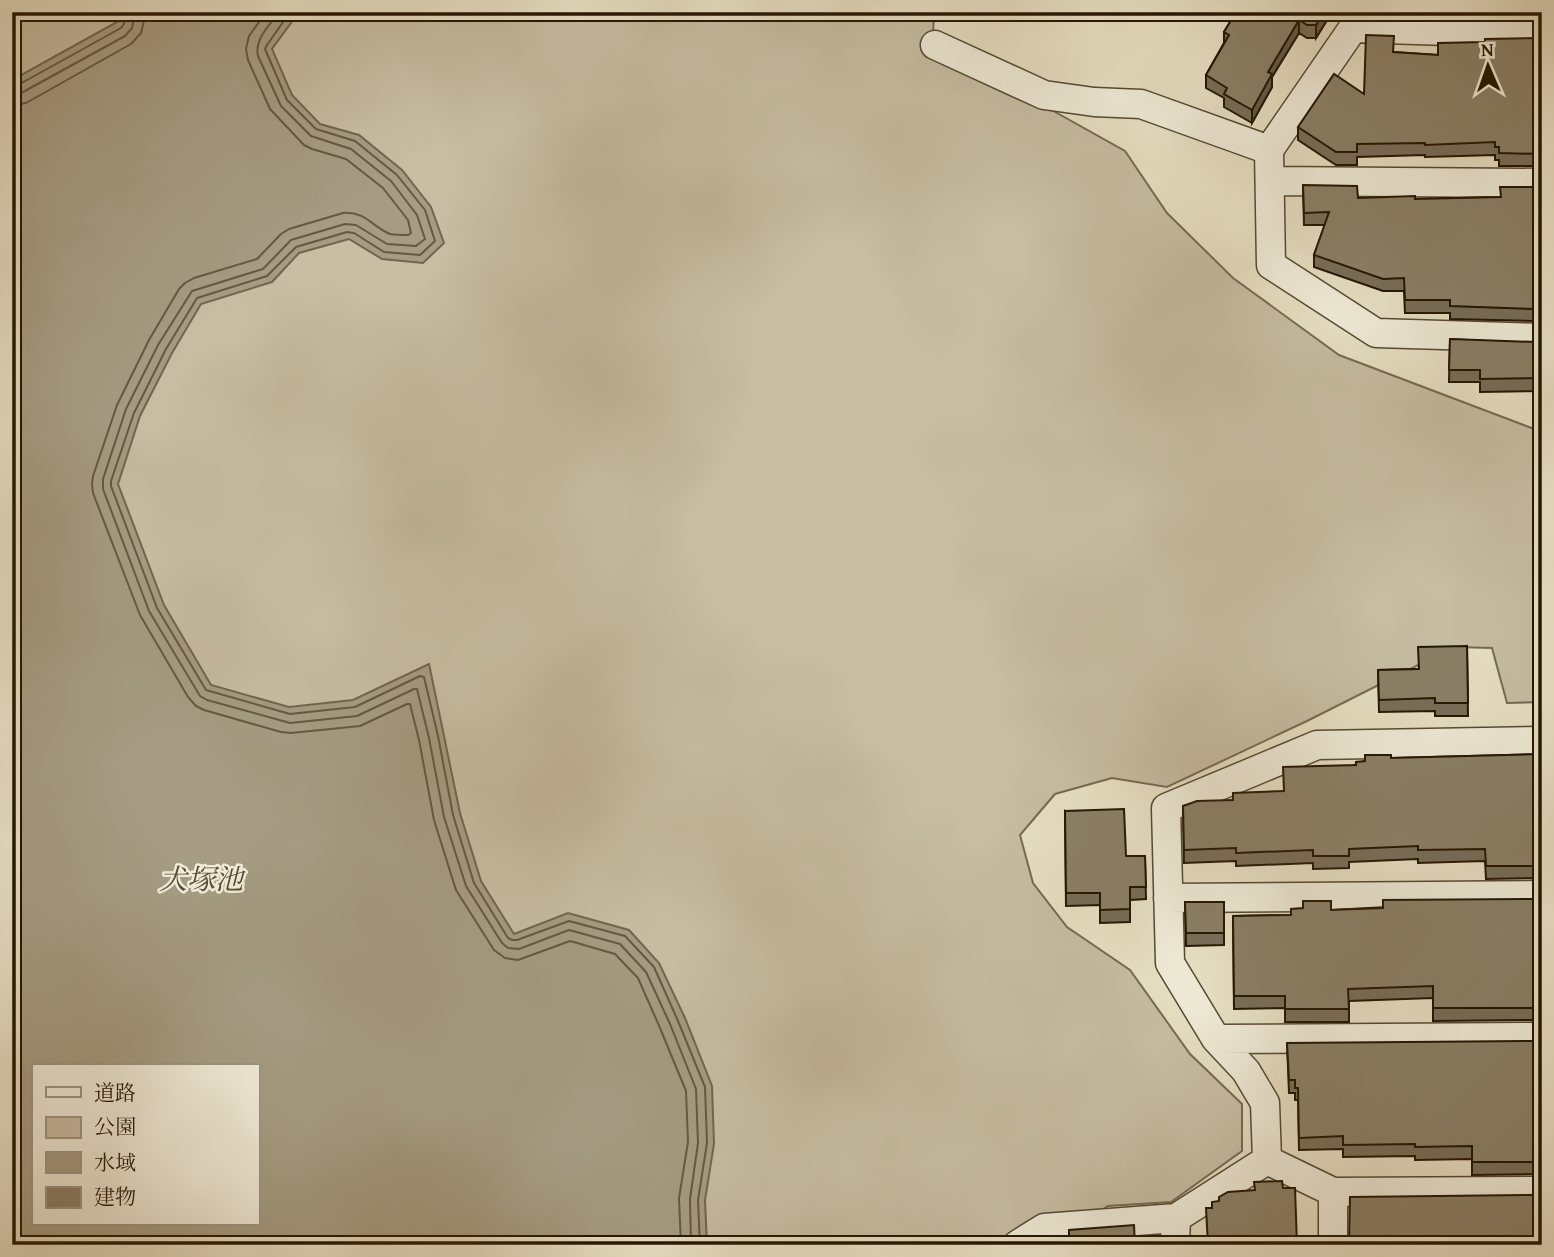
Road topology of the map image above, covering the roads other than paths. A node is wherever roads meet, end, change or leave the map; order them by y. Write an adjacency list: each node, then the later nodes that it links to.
1 (1358, 20): 2 (street); 4 (street)
2 (1538, 28)
3 (935, 45): 4 (street)
4 (1269, 150): 5 (street)
5 (1270, 181): 6 (street); 7 (street)
6 (1542, 183)
7 (1542, 338)
8 (1542, 741): 10 (street)
9 (1542, 895): 10 (street)
10 (1168, 898): 12 (street)
11 (1542, 1037): 12 (street)
12 (1216, 1039): 13 (street)
13 (1267, 1160): 15 (street); 16 (street)
14 (1542, 1191): 15 (street)
15 (1333, 1192): 18 (street)
16 (1176, 1231): 17 (street)
17 (1017, 1245)
18 (1333, 1245)

